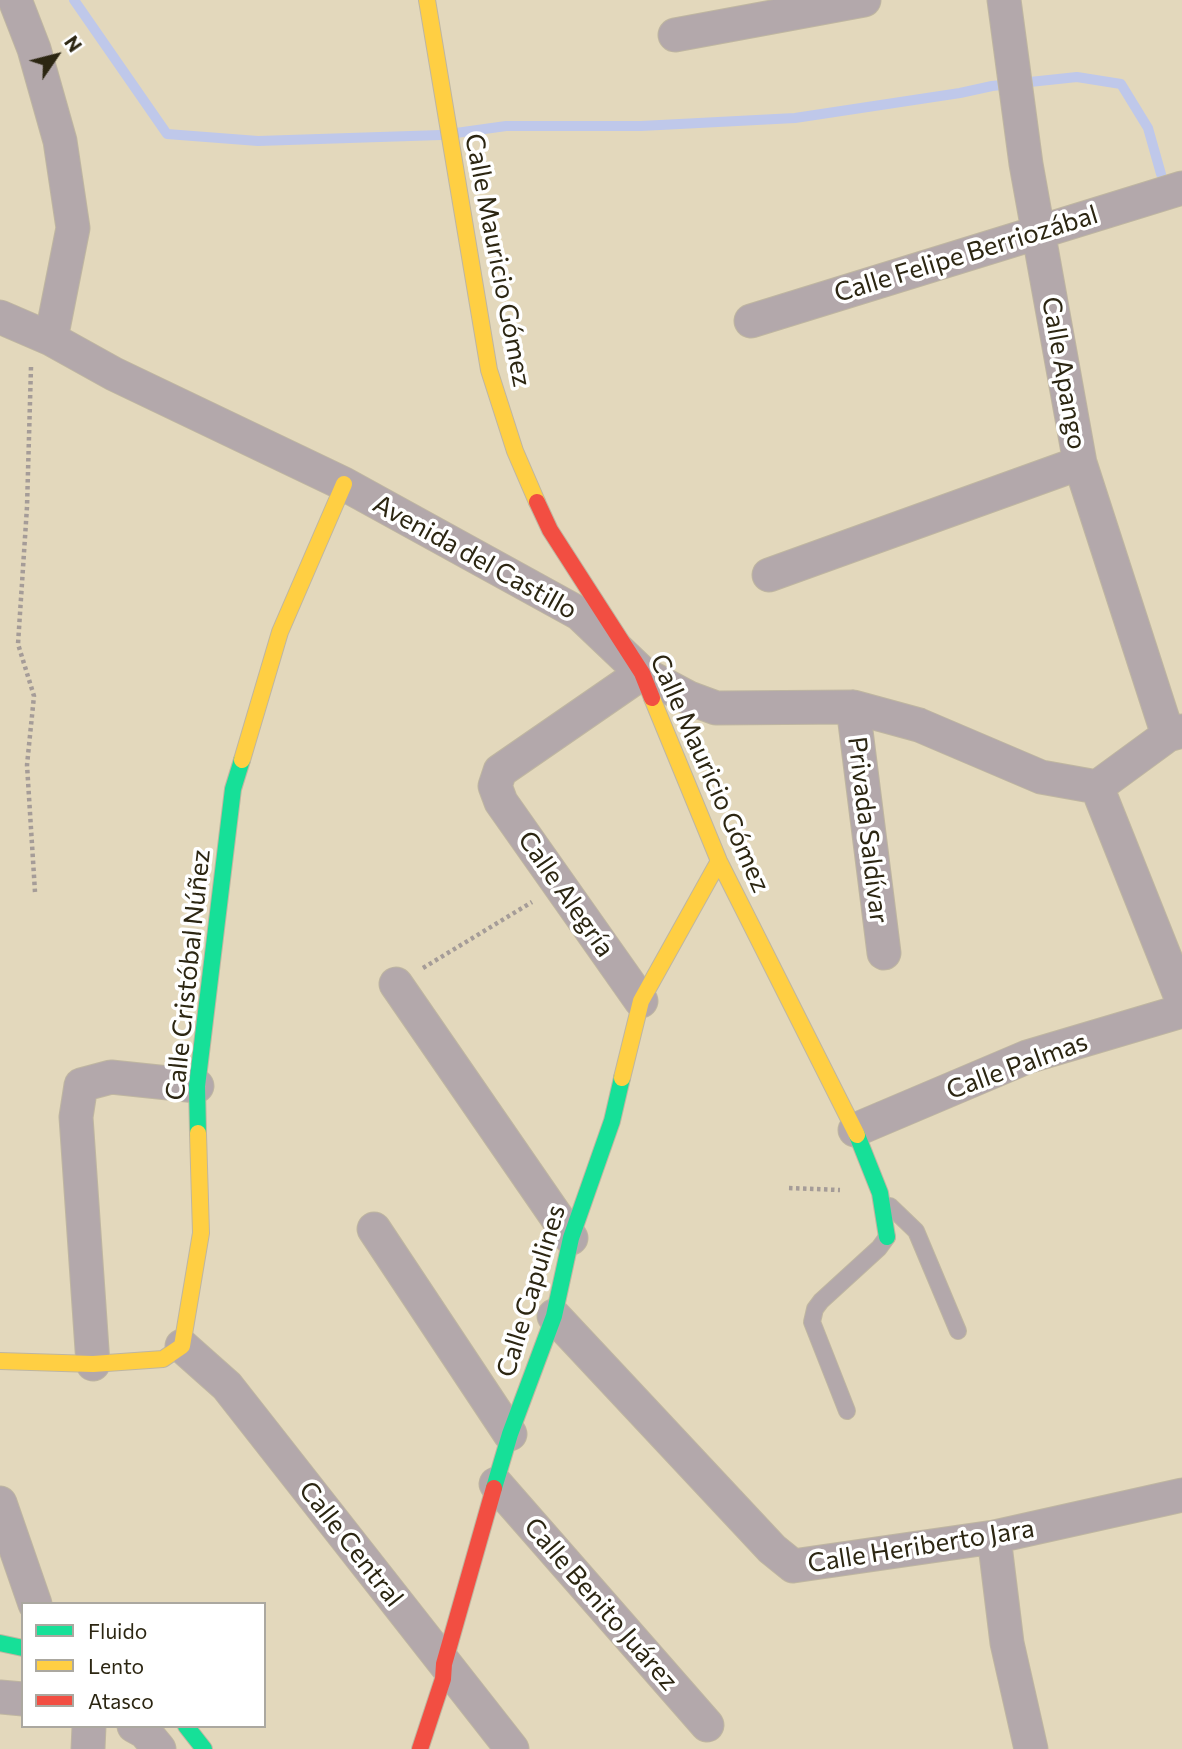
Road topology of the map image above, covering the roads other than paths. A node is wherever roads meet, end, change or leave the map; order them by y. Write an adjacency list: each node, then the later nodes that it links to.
1 (15, 0): 10 (street)
2 (427, 0): 14 (street, Calle Mauricio Gómez)
3 (864, 0): 5 (street)
4 (1004, 0): 7 (street, Calle Apango)
5 (674, 35)
6 (1178, 195): 7 (street, Calle Felipe Berriozábal)
7 (1039, 231): 9 (street, Calle Felipe Berriozábal); 11 (street, Calle Apango)
8 (0, 317): 10 (street, Avenida del Castillo)
9 (751, 321)
10 (41, 335): 12 (street, Avenida del Castillo)
11 (1080, 463): 13 (street); 16 (street, Calle Apango)
12 (344, 484): 14 (street, Avenida del Castillo); 24 (street, Calle Cristóbal Núñez)
13 (768, 575)
14 (642, 673): 15 (street, Avenida del Castillo); 18 (street, Calle Mauricio Gómez); 22 (street, Calle Alegría)
15 (853, 707): 17 (street, Avenida del Castillo); 19 (street, Privada Saldívar)
16 (1175, 733): 17 (street)
17 (1097, 787): 21 (street)
18 (719, 861): 22 (street, Calle Capulines); 25 (street, Calle Mauricio Gómez)
19 (884, 953)
20 (396, 984): 29 (street)
21 (1182, 1000)
22 (641, 1001): 29 (street, Calle Capulines)
23 (1182, 1011): 25 (street, Calle Palmas)
24 (197, 1086): 32 (street, Calle Cristóbal Núñez); 34 (street)
25 (855, 1130): 26 (street, Calle Mauricio Gómez)
26 (880, 1195): 28 (street, Calle Mauricio Gómez); 31 (lane)
27 (373, 1229): 36 (street)
28 (887, 1237): 35 (lane, Calle Mauricio Gómez)
29 (571, 1238): 30 (street, Calle Capulines)
30 (554, 1316): 36 (street, Calle Capulines); 40 (street, Calle Heriberto Jara)
31 (958, 1331)
32 (182, 1346): 34 (street); 44 (street, Calle Central)
33 (0, 1361): 34 (street)
34 (93, 1364)
35 (847, 1411)
36 (510, 1434): 37 (street, Calle Capulines)
37 (496, 1484): 44 (street, Calle Capulines); 47 (street, Calle Benito Juárez)
38 (1182, 1495): 40 (street, Calle Heriberto Jara)
39 (0, 1503): 41 (street)
40 (994, 1537): 56 (street)
41 (35, 1602)
42 (0, 1643): 43 (street)
43 (21, 1648)
44 (444, 1664): 54 (street, Calle Capulines); 55 (street, Calle Central)
45 (0, 1697): 46 (street)
46 (21, 1699)
47 (707, 1725)
48 (89, 1728): 51 (street)
49 (138, 1728): 52 (street)
50 (188, 1728): 53 (street)
51 (89, 1749)
52 (159, 1749)
53 (204, 1749)
54 (420, 1749)
55 (512, 1749)
56 (1031, 1749)

